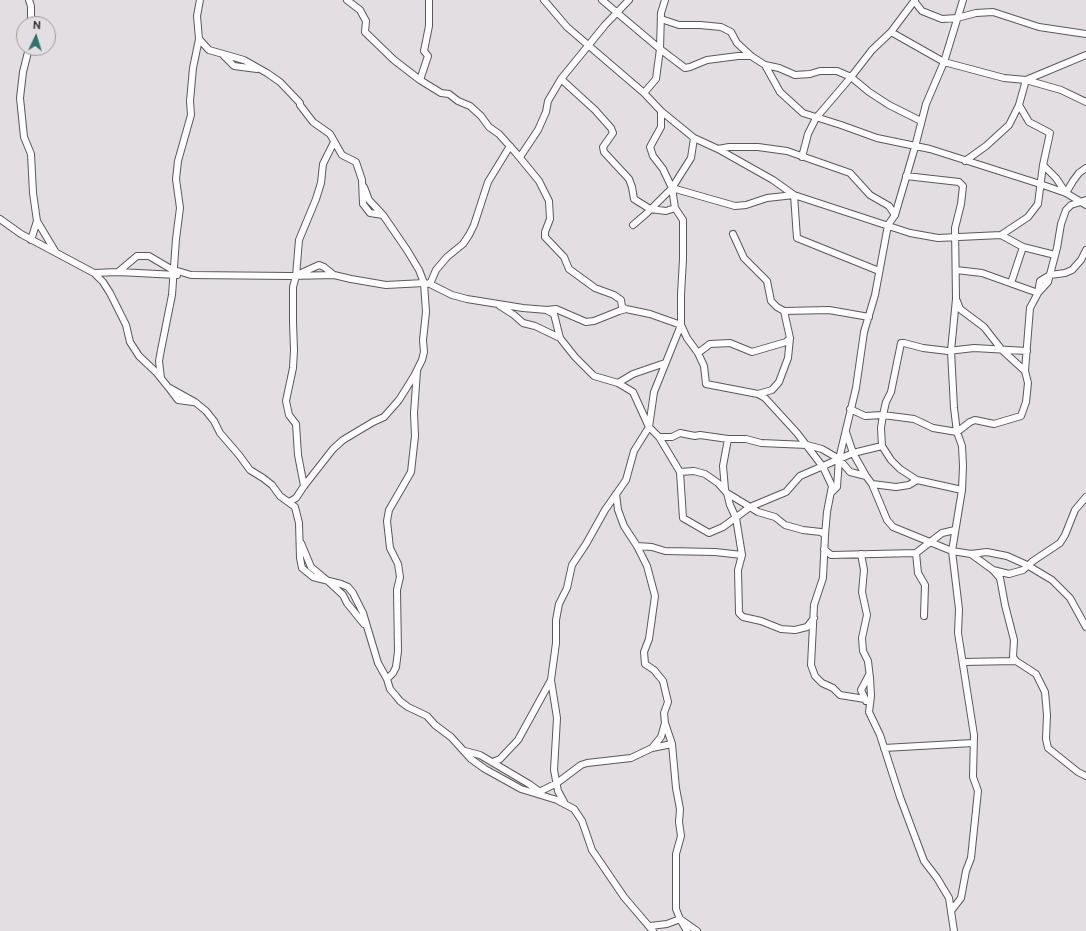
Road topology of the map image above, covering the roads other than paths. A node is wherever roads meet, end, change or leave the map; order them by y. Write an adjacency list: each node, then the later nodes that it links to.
1 (29, 0): 12 (street)
2 (200, 0): 17 (street)
3 (347, 0): 27 (street)
4 (429, 0): 27 (street)
5 (544, 0): 18 (street)
6 (602, 0): 11 (street)
7 (629, 0): 11 (street)
8 (664, 0): 14 (street)
9 (914, 0): 13 (street); 15 (street)
10 (963, 0): 13 (street)
11 (617, 13): 18 (street); 19 (street)
12 (31, 16)
13 (957, 18): 16 (street); 23 (street)
14 (661, 20): 19 (street); 22 (street)
15 (891, 32): 23 (street); 25 (street)
16 (1086, 34)
17 (199, 39): 36 (street); 70 (street)
18 (589, 46): 26 (street); 29 (street)
19 (660, 49): 22 (street); 29 (street)
20 (1086, 55): 28 (street)
21 (27, 56): 56 (street)
22 (751, 56): 24 (street)
23 (944, 62): 28 (street); 34 (street)
24 (765, 65): 25 (street); 33 (street)
25 (851, 77): 33 (street); 34 (street)
26 (561, 79): 40 (street); 53 (street)
27 (420, 80): 37 (street)
28 (1026, 80): 30 (street); 31 (street)
29 (644, 93): 32 (street)
30 (1086, 102)
31 (1019, 105): 42 (street); 43 (street)
32 (661, 111): 35 (street); 47 (street)
33 (816, 118): 38 (street); 41 (street)
34 (921, 121): 38 (street)
35 (694, 138): 39 (street); 47 (street)
36 (334, 142): 74 (street); 75 (street)
37 (510, 146): 40 (street); 75 (street)
38 (915, 147): 42 (street); 45 (street)
39 (718, 149): 41 (street); 49 (street)
40 (520, 157): 80 (street)
41 (802, 157): 54 (street)
42 (965, 160): 46 (street)
43 (1043, 164): 46 (street); 48 (street)
44 (1086, 168): 48 (street)
45 (906, 176): 54 (street); 61 (street)
46 (1040, 184): 48 (street); 60 (street)
47 (672, 188): 49 (street); 52 (street); 53 (street)
48 (1066, 194): 50 (street)
49 (794, 195): 58 (street); 68 (street)
50 (1083, 201): 51 (street); 66 (street)
51 (1086, 205)
52 (675, 208): 53 (street); 84 (street)
53 (650, 209): 57 (street)
54 (895, 215): 58 (street)
55 (0, 219): 62 (street)
56 (37, 221): 62 (street); 65 (street)
57 (633, 224)
58 (888, 226): 61 (street); 68 (street)
59 (733, 234): 82 (street)
60 (1001, 235): 61 (street); 63 (street)
61 (955, 237): 67 (street)
62 (31, 240): 65 (street)
63 (1023, 247): 66 (street); 76 (street)
64 (1086, 250): 73 (street)
65 (56, 252): 71 (street)
66 (1055, 255): 73 (street)
67 (956, 270): 76 (street); 78 (street)
68 (879, 271): 83 (street)
69 (118, 272): 70 (street); 70 (street); 71 (street)
70 (173, 272): 74 (street); 94 (street)
71 (94, 273): 94 (street)
72 (334, 275): 74 (street); 74 (street); 75 (street)
73 (1050, 275): 77 (street)
74 (296, 276): 113 (street)
75 (427, 283): 79 (street); 92 (street)
76 (1011, 283): 77 (street)
77 (1038, 293): 89 (street)
78 (956, 299): 87 (street); 88 (street)
79 (497, 304): 81 (street); 85 (street)
80 (626, 309): 81 (street); 84 (street)
81 (547, 310): 85 (street)
82 (784, 311): 83 (street); 86 (street)
83 (868, 317): 97 (street)
84 (681, 325): 90 (street); 91 (street)
85 (560, 338): 95 (street)
86 (790, 338): 90 (street); 96 (street)
87 (1002, 350): 88 (street); 89 (street); 93 (street)
88 (951, 351): 98 (street); 101 (street)
89 (1027, 351): 93 (street)
90 (698, 353): 96 (street)
91 (665, 363): 95 (street); 99 (street)
92 (417, 369): 113 (street); 142 (street)
93 (1025, 371): 101 (street)
94 (161, 378): 119 (street)
95 (618, 383): 99 (street)
96 (758, 394): 104 (street)
97 (850, 409): 98 (street); 100 (street)
98 (883, 415): 101 (street); 105 (street)
99 (649, 427): 102 (street); 117 (street)
100 (846, 432): 106 (street); 107 (street)
101 (958, 432): 114 (street)
102 (659, 437): 103 (street); 109 (street)
103 (728, 439): 104 (street); 115 (street)
104 (807, 445): 107 (street); 108 (street)
105 (882, 446): 106 (street); 111 (street)
106 (853, 453): 107 (street); 110 (street)
107 (839, 459): 108 (street); 110 (street); 116 (street)
108 (823, 467): 116 (street); 120 (street)
109 (680, 472): 115 (street); 121 (street)
110 (866, 476): 112 (street)
111 (917, 480): 112 (street); 114 (street)
112 (872, 484): 124 (street)
113 (304, 486): 119 (street)
114 (962, 490): 122 (street)
115 (726, 491): 120 (street); 121 (street)
116 (831, 493): 123 (street)
117 (616, 494): 125 (street); 143 (street)
118 (1086, 497): 132 (street)
119 (289, 502): 134 (street)
120 (750, 507): 121 (street); 123 (street)
121 (736, 518): 129 (street)
122 (955, 530): 124 (street); 127 (street)
123 (825, 535): 126 (street)
124 (930, 543): 127 (street); 128 (street)
125 (637, 546): 129 (street); 146 (street)
126 (824, 549): 130 (street); 136 (street)
127 (952, 551): 131 (street); 140 (street)
128 (916, 553): 130 (street); 135 (street)
129 (742, 554): 136 (street)
130 (861, 554): 141 (street)
131 (971, 554): 132 (street); 133 (street)
132 (1028, 565): 133 (street); 137 (street)
133 (993, 570): 139 (street)
134 (330, 582): 138 (street); 138 (street)
135 (924, 616)
136 (814, 618): 144 (street)
137 (1086, 627)
138 (368, 630): 142 (street)
139 (1016, 661): 140 (street); 153 (street)
140 (963, 662): 148 (street)
141 (869, 674): 144 (street); 145 (street)
142 (387, 679): 151 (street)
143 (551, 680): 152 (street); 154 (street)
144 (865, 699): 145 (street)
145 (869, 712): 150 (street)
146 (665, 723): 147 (street); 149 (street)
147 (672, 744): 149 (street); 158 (street)
148 (973, 744): 150 (street); 157 (street)
149 (652, 748): 154 (street)
150 (884, 748): 157 (street)
151 (464, 751): 152 (street); 155 (street)
152 (493, 762): 155 (street)
153 (1086, 776)
154 (557, 783): 155 (street); 156 (street)
155 (541, 793): 156 (street)
156 (565, 804): 159 (street)
157 (951, 912): 160 (street)
158 (680, 919): 159 (street); 161 (street); 162 (street)
159 (652, 929)
160 (952, 930)
161 (687, 931)
162 (697, 931)

